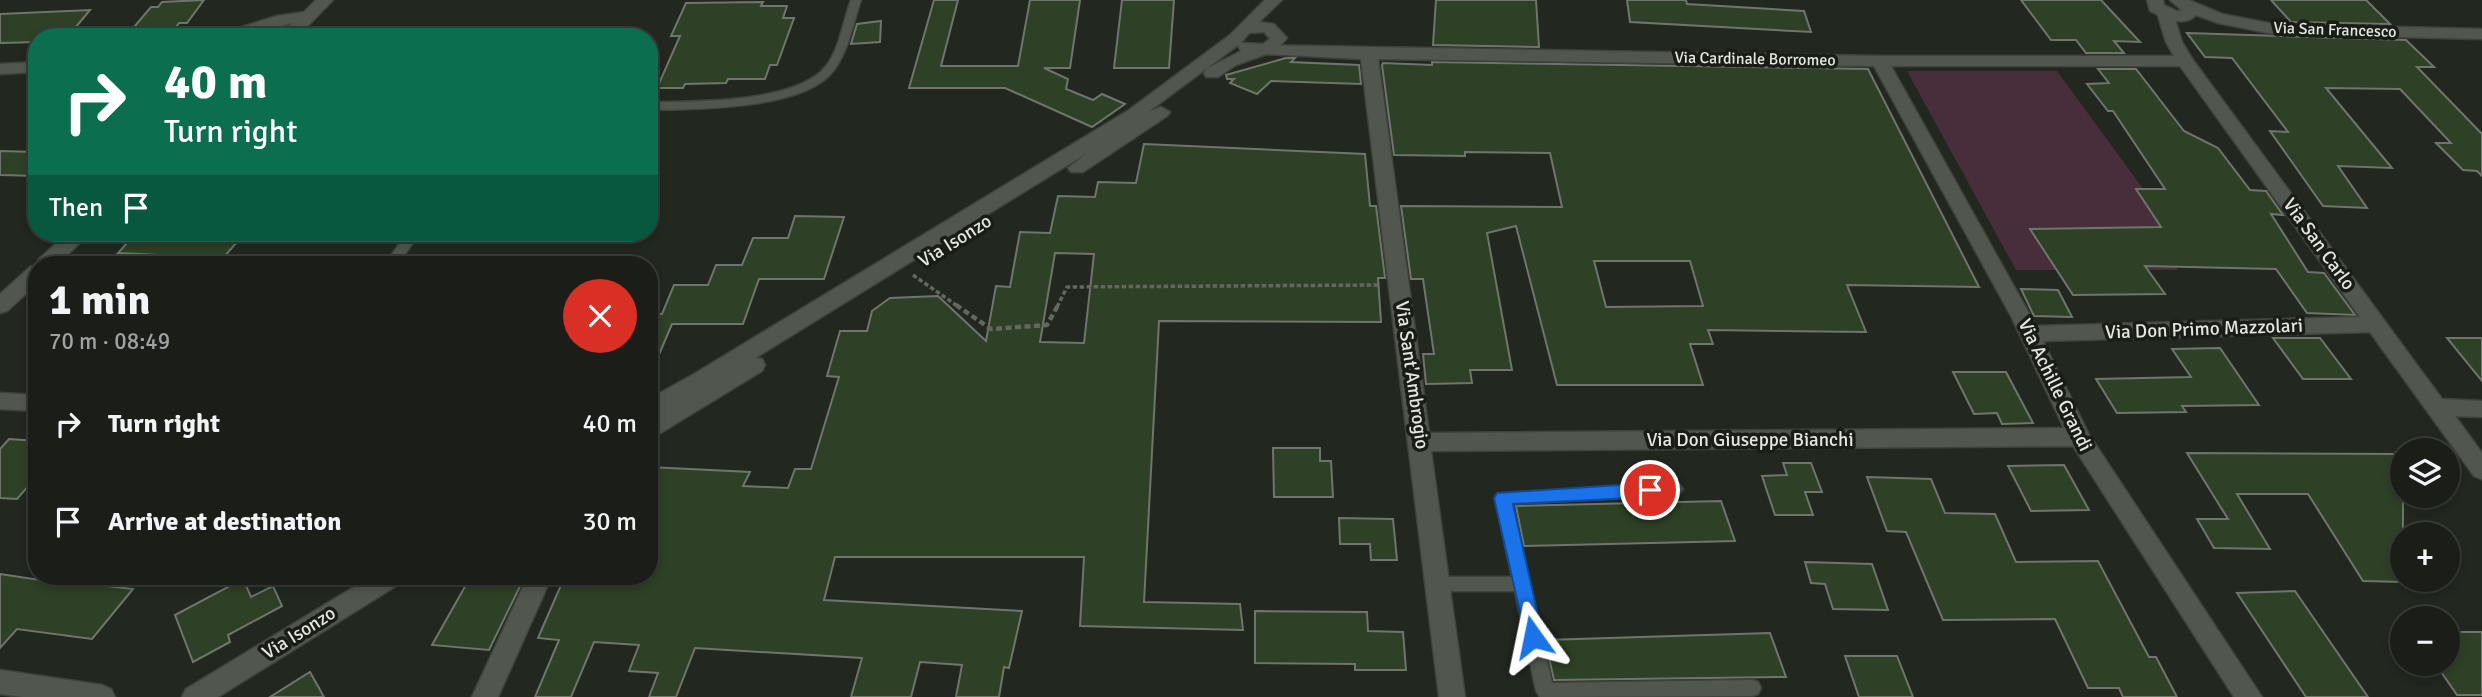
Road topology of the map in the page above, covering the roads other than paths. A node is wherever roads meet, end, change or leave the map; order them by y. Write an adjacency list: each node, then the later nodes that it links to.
1 (325, 0): 6 (street)
2 (856, 0): 19 (lane)
3 (1274, 0): 10 (street, Via Isonzo)
4 (1279, 0): 9 (street)
5 (2172, 5): 11 (street, Via San Francesco); 16 (street, Via San Carlo)
6 (308, 16): 7 (street); 8 (street)
7 (254, 28)
8 (295, 28)
9 (1274, 31): 10 (street); 12 (street); 13 (street, Via Cardinale Borromeo)
10 (1241, 33): 12 (street); 28 (street, Via Isonzo)
11 (2482, 34)
12 (1261, 50): 13 (street, Via Cardinale Borromeo); 31 (street, Via Isonzo)
13 (1324, 53): 14 (street, Via Cardinale Borromeo)
14 (1369, 53): 15 (street, Via Cardinale Borromeo); 33 (street, Via Sant'Ambrogio)
15 (1880, 61): 16 (street, Via Cardinale Borromeo); 25 (street, Via Achille Grandi)
16 (2185, 61): 24 (street, Via San Carlo)
17 (28, 67): 18 (street)
18 (0, 69)
19 (658, 106)
20 (69, 242): 21 (street)
21 (55, 256)
22 (28, 280): 23 (street)
23 (0, 306)
24 (2377, 324): 25 (street, Via Don Primo Mazzolari); 29 (street, Via San Carlo)
25 (2030, 334): 32 (street, Via Achille Grandi)
26 (0, 401): 27 (street)
27 (28, 403)
28 (658, 404)
29 (2437, 407): 30 (street); 34 (street, Via San Carlo)
30 (2482, 409)
31 (658, 425)
32 (2079, 437): 33 (street, Via Don Giuseppe Bianchi); 46 (street, Via Achille Grandi)
33 (1421, 442): 36 (street, Via Sant'Ambrogio)
34 (2482, 470)
35 (1675, 489): 37 (lane)
36 (1438, 584): 37 (lane); 45 (street, Via Sant'Ambrogio)
37 (1522, 584): 41 (lane)
38 (377, 585): 42 (street, Via Isonzo)
39 (536, 585): 44 (street)
40 (0, 682): 43 (street)
41 (1752, 688)
42 (201, 694)
43 (102, 697)
44 (485, 697)
45 (1452, 697)
46 (2249, 697)

